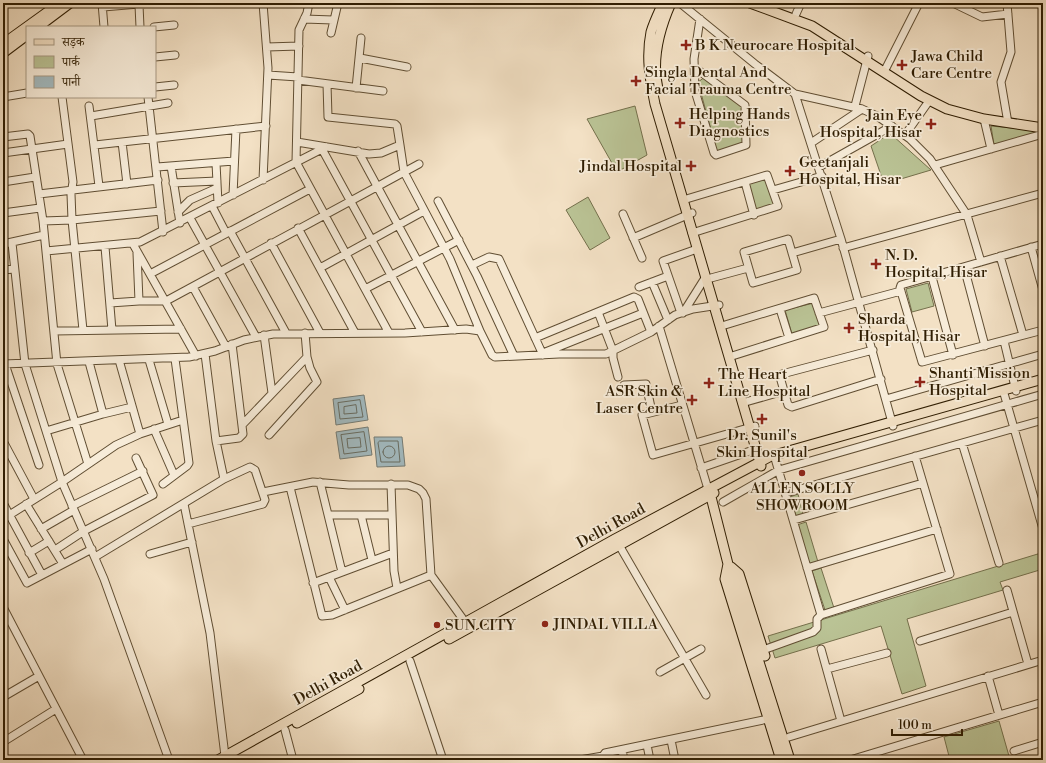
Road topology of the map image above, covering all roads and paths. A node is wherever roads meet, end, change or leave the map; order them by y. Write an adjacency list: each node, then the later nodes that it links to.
1 (60, 3): 26 (main road)
2 (70, 3): 27 (main road)
3 (151, 3): 17 (street)
4 (263, 3): 36 (street)
5 (309, 3): 22 (street)
6 (338, 3): 24 (street)
7 (663, 3): 21 (main road)
8 (671, 3): 21 (main road)
9 (680, 3): 23 (street)
10 (750, 3): 42 (main road)
11 (764, 3): 19 (main road)
12 (801, 3): 19 (street)
13 (919, 3): 45 (street)
14 (953, 3): 18 (street)
15 (1007, 3): 20 (street)
16 (102, 5): 17 (street); 28 (street)
17 (134, 5): 29 (street)
18 (963, 5): 20 (street)
19 (796, 14): 42 (main road)
20 (1008, 14): 66 (street)
21 (662, 15): 113 (main road)
22 (304, 19): 24 (street); 37 (street)
23 (700, 19): 44 (street); 54 (street)
24 (333, 20): 32 (street)
25 (174, 25): 31 (street)
26 (28, 26)
27 (39, 26)
28 (104, 26)
29 (140, 26)
30 (26, 27): 35 (main road)
31 (156, 27)
32 (331, 33)
33 (26, 36): 38 (main road)
34 (361, 38): 41 (street)
35 (3, 44)
36 (267, 46): 37 (street); 46 (street)
37 (299, 46): 47 (street)
38 (3, 53)
39 (175, 55): 40 (street)
40 (156, 57)
41 (360, 58): 43 (street); 51 (street)
42 (867, 58): 45 (main road); 58 (main road); 62 (street)
43 (407, 67)
44 (694, 67): 44 (street)
45 (886, 68): 66 (main road)
46 (268, 75): 47 (street); 68 (street)
47 (298, 78): 48 (street); 77 (street)
48 (327, 84): 51 (street); 80 (street)
49 (174, 85): 50 (street)
50 (156, 87)
51 (356, 88): 52 (street)
52 (383, 91)
53 (26, 93): 55 (street)
54 (795, 94): 62 (street); 78 (street)
55 (3, 97)
56 (62, 98): 79 (street)
57 (148, 98): 61 (street)
58 (929, 101): 65 (main road); 73 (street)
59 (168, 103): 61 (street)
60 (89, 106): 64 (street)
61 (149, 106): 64 (street); 75 (street)
62 (855, 106): 63 (street)
63 (862, 109): 69 (street); 78 (street)
64 (91, 116): 81 (street)
65 (984, 119): 66 (main road); 84 (street)
66 (1008, 120): 67 (main road); 70 (main road)
67 (1043, 123)
68 (266, 126): 71 (street); 99 (street)
69 (892, 126): 73 (street); 94 (street)
70 (1043, 128)
71 (236, 129): 75 (street); 87 (street)
72 (1043, 134): 84 (street)
73 (905, 135): 92 (street)
74 (3, 137): 83 (street)
75 (152, 137): 76 (street); 93 (street)
76 (122, 142): 81 (street); 103 (street)
77 (297, 142): 82 (street); 88 (street)
78 (811, 143): 94 (street)
79 (68, 144): 83 (street); 108 (street)
80 (400, 144): 85 (street); 95 (street)
81 (95, 145): 105 (street)
82 (324, 148): 85 (street); 88 (street); 114 (street)
83 (32, 149): 86 (street); 97 (street)
84 (991, 149): 92 (street)
85 (358, 151): 106 (street)
86 (3, 153)
87 (234, 161): 89 (street); 112 (street)
88 (296, 162): 99 (street); 107 (street)
89 (216, 163): 91 (street); 104 (street)
90 (419, 164): 95 (street)
91 (171, 166): 93 (street); 102 (street)
92 (935, 166): 125 (street)
93 (157, 167): 98 (street)
94 (819, 167): 96 (street)
95 (404, 172): 106 (street); 119 (street)
96 (822, 176): 109 (street); 139 (street)
97 (35, 177): 100 (street); 111 (street)
98 (158, 180): 103 (street); 118 (street)
99 (263, 180): 112 (street)
100 (3, 182)
101 (745, 182): 109 (street); 113 (street); 126 (street)
102 (174, 183): 104 (street); 120 (street)
103 (127, 184): 105 (street)
104 (217, 185): 116 (street); 120 (street)
105 (99, 186): 108 (street)
106 (377, 186): 114 (street); 131 (street)
107 (310, 189): 122 (street); 134 (street)
108 (72, 190): 111 (street); 128 (street)
109 (773, 190): 126 (street)
110 (1043, 193): 125 (street)
111 (39, 194): 117 (street)
112 (233, 195): 116 (street)
113 (685, 199): 124 (main road)
114 (350, 200): 122 (street); 138 (street)
115 (438, 201): 140 (street)
116 (215, 205): 127 (street); 134 (street)
117 (40, 208): 121 (street); 129 (street)
118 (161, 210): 128 (street); 133 (street)
119 (424, 211): 131 (street); 149 (street)
120 (178, 212): 130 (street)
121 (3, 213)
122 (324, 214): 132 (street); 155 (street)
123 (623, 214): 137 (street)
124 (690, 214): 135 (main road); 137 (street)
125 (967, 214): 150 (street); 160 (street)
126 (754, 215): 135 (street)
127 (190, 218): 130 (street); 145 (street)
128 (72, 220): 129 (street); 152 (street)
129 (42, 221): 136 (street)
130 (180, 223): 133 (street)
131 (398, 225): 138 (street); 159 (street)
132 (298, 228): 141 (street); 163 (street)
133 (163, 232): 147 (street)
134 (228, 232): 145 (street); 157 (street)
135 (695, 232): 151 (main road); 172 (main road)
136 (44, 236): 142 (street); 153 (street)
137 (633, 238): 158 (street)
138 (371, 239): 155 (street); 169 (street)
139 (841, 239): 150 (street); 154 (street)
140 (459, 240): 149 (street); 161 (street)
141 (271, 242): 157 (street); 204 (street)
142 (12, 243): 143 (street); 165 (street)
143 (3, 244)
144 (1043, 244): 148 (street)
145 (204, 245): 167 (street); 168 (street)
146 (106, 247): 147 (street); 152 (street); 182 (street)
147 (135, 247): 168 (street); 179 (street)
148 (1031, 247): 156 (street); 178 (street)
149 (444, 248): 159 (street); 199 (street)
150 (843, 248): 181 (street)
151 (697, 249): 170 (street); 172 (main road)
152 (75, 250): 153 (street); 194 (street)
153 (46, 251): 198 (street)
154 (792, 253): 164 (street); 164 (street)
155 (346, 254): 163 (street); 176 (street)
156 (1000, 256): 160 (street); 208 (street)
157 (245, 258): 167 (street); 202 (street)
158 (642, 258)
159 (418, 261): 169 (street); 196 (street)
160 (981, 262): 162 (street)
161 (472, 265): 210 (street); 222 (street)
162 (964, 267): 171 (street); 214 (street)
163 (320, 268): 205 (street)
164 (748, 268): 172 (street)
165 (14, 269): 166 (street); 231 (street)
166 (3, 270)
167 (219, 272): 174 (street); 209 (street)
168 (150, 274): 180 (street)
169 (391, 275): 176 (street); 200 (street)
170 (668, 276): 173 (street); 187 (street)
171 (932, 276): 177 (street); 220 (street)
172 (708, 278): 183 (main road); 187 (street)
173 (652, 282): 175 (street); 189 (street)
174 (193, 287): 180 (street); 213 (street)
175 (639, 287)
176 (365, 289): 206 (street)
177 (901, 290): 181 (street); 220 (street)
178 (1043, 290)
179 (139, 300): 180 (street); 182 (street)
180 (166, 301): 193 (street)
181 (858, 301): 188 (street); 215 (street)
182 (110, 303): 195 (street)
183 (716, 306): 187 (street); 190 (main road); 224 (main road)
184 (780, 309): 188 (street); 190 (street); 211 (street)
185 (598, 312): 186 (street); 192 (street); 210 (street)
186 (643, 313): 192 (street); 201 (street)
187 (682, 313): 189 (street)
188 (819, 313): 211 (street)
189 (668, 320): 191 (street)
190 (725, 325): 224 (main road)
191 (659, 326): 201 (street); 246 (street)
192 (604, 328): 216 (street); 218 (street)
193 (181, 329): 195 (street); 221 (street)
194 (83, 330): 195 (street); 198 (street)
195 (112, 330)
196 (455, 330): 199 (street); 200 (street)
197 (1043, 330): 208 (street)
198 (54, 331): 232 (street)
199 (480, 331): 222 (street)
200 (422, 332): 206 (street)
201 (651, 332): 216 (street)
202 (286, 333): 203 (street); 207 (street)
203 (305, 333): 204 (street); 223 (street)
204 (320, 333): 205 (street)
205 (355, 333): 206 (street)
206 (389, 333)
207 (264, 335): 209 (street); 241 (street)
208 (1023, 335): 212 (street)
209 (256, 337): 213 (street)
210 (535, 338): 218 (street)
211 (789, 338): 224 (street)
212 (1004, 341): 214 (street); 229 (street)
213 (229, 346): 217 (street); 254 (street)
214 (985, 346): 220 (street)
215 (873, 350): 235 (street); 239 (street)
216 (613, 351): 218 (street); 233 (street)
217 (205, 354): 221 (street); 263 (street)
218 (542, 354): 222 (street)
219 (1043, 354): 229 (street)
220 (953, 355)
221 (196, 356): 225 (street)
222 (514, 356)
223 (306, 357): 241 (street); 261 (street)
224 (731, 357): 244 (main road)
225 (175, 359): 227 (street); 250 (street)
226 (119, 360): 227 (street); 228 (street); 247 (street)
227 (149, 360): 253 (street)
228 (89, 362): 232 (street); 249 (street)
229 (1010, 363): 238 (street); 243 (street)
230 (4, 364): 231 (street); 271 (street)
231 (25, 364): 232 (street); 259 (street)
232 (57, 364): 252 (street)
233 (618, 378)
234 (1043, 378): 238 (main road, Delhi Road)
235 (881, 379): 239 (street); 243 (street)
236 (1043, 384): 238 (main road, Delhi Road)
237 (624, 385): 248 (street)
238 (1016, 389): 240 (main road, Delhi Road)
239 (784, 391): 244 (street)
240 (1004, 392): 245 (street); 255 (main road, Delhi Road)
241 (272, 393): 254 (street)
242 (1043, 394): 245 (street)
243 (886, 399): 255 (street)
244 (745, 402): 256 (main road)
245 (1007, 404): 257 (street); 274 (street)
246 (682, 405): 248 (street); 265 (street)
247 (132, 407): 249 (street); 260 (street)
248 (652, 412): 265 (street)
249 (103, 414): 252 (street)
250 (183, 420): 253 (street); 276 (street)
251 (1043, 420): 257 (street)
252 (75, 423): 259 (street); 272 (street)
253 (168, 424): 258 (street)
254 (243, 424): 263 (street)
255 (893, 424): 269 (main road, Delhi Road)
256 (752, 427): 265 (street); 266 (main road); 270 (main road)
257 (1014, 428): 264 (street); 300 (street)
258 (154, 429): 260 (street); 276 (street)
259 (46, 432): 278 (street)
260 (140, 434): 272 (street)
261 (269, 435)
262 (3, 441): 287 (street)
263 (216, 441): 277 (street)
264 (962, 443): 267 (street); 314 (street)
265 (694, 444): 273 (street)
266 (756, 449): 270 (main road); 273 (street)
267 (915, 456): 280 (street); 286 (street)
268 (136, 458): 275 (street)
269 (775, 458): 270 (main road, Delhi Road); 274 (street)
270 (763, 463): 285 (main road, Delhi Road)
271 (39, 464)
272 (88, 464): 278 (street)
273 (701, 468): 285 (street)
274 (779, 470): 286 (street); 288 (street)
275 (143, 471): 292 (street); 302 (street)
276 (174, 475): 281 (street)
277 (224, 479): 284 (street); 291 (street)
278 (62, 482): 287 (street); 292 (street)
279 (320, 482): 282 (street); 283 (street); 293 (street)
280 (923, 483): 297 (street); 301 (street)
281 (163, 484)
282 (391, 484): 295 (street); 320 (street)
283 (290, 487): 284 (street); 322 (street)
284 (263, 492): 298 (street)
285 (709, 492): 306 (main road, Delhi Road); 316 (main road); 329 (main road, Delhi Road)
286 (786, 493): 297 (street)
287 (34, 499): 290 (street)
288 (723, 502)
289 (3, 503): 296 (street)
290 (26, 504): 296 (street); 299 (street)
291 (184, 504): 298 (street); 312 (street)
292 (73, 508): 299 (street); 302 (street)
293 (329, 515): 294 (street); 318 (street)
294 (361, 515): 295 (street); 313 (street)
295 (392, 515): 310 (street)
296 (6, 517): 309 (street)
297 (794, 520): 317 (street)
298 (188, 524): 305 (street)
299 (41, 529): 304 (street)
300 (1043, 529)
301 (937, 530): 317 (street); 328 (street)
302 (84, 531): 307 (street); 308 (street)
303 (3, 540): 319 (street)
304 (49, 540): 308 (street); 309 (street)
305 (192, 542): 311 (street); 359 (street)
306 (619, 545): 329 (main road, Delhi Road); 335 (street)
307 (92, 549): 312 (street); 315 (street)
308 (55, 550): 315 (street)
309 (29, 552): 319 (street)
310 (393, 553): 313 (street); 323 (street)
311 (150, 554)
312 (95, 557): 361 (street)
313 (372, 560): 318 (street)
314 (999, 563)
315 (63, 564): 319 (street)
316 (728, 564): 333 (main road); 348 (main road); 369 (main road)
317 (807, 568): 328 (street)
318 (342, 572): 321 (street)
319 (42, 575)
320 (431, 575): 323 (street); 329 (street)
321 (329, 577): 322 (street); 326 (street)
322 (313, 583): 326 (street)
323 (397, 588): 326 (street)
324 (1007, 590): 327 (street)
325 (3, 607): 341 (street)
326 (345, 610)
327 (1013, 612): 330 (street); 338 (street)
328 (821, 615): 333 (street)
329 (467, 625): 337 (main road, Delhi Road); 359 (main road, Delhi Road)
330 (920, 640)
331 (701, 649): 335 (street)
332 (821, 649): 339 (street)
333 (763, 650): 351 (main road)
334 (887, 653): 339 (street)
335 (684, 658): 340 (street); 344 (street)
336 (1043, 660): 338 (street)
337 (410, 661): 350 (main road, Delhi Road); 363 (street)
338 (1028, 664): 342 (street)
339 (827, 669): 349 (street)
340 (660, 672)
341 (39, 676): 343 (street); 346 (street)
342 (988, 676): 347 (street); 349 (street)
343 (4, 694)
344 (706, 695)
345 (1043, 702): 347 (street)
346 (56, 709): 353 (street); 360 (street)
347 (1000, 715): 371 (street)
348 (768, 720): 352 (street); 368 (main road)
349 (841, 721): 351 (street)
350 (285, 730): 359 (main road, Delhi Road); 362 (street)
351 (789, 737): 370 (main road)
352 (671, 740): 355 (street); 367 (street)
353 (3, 742)
354 (1043, 742): 357 (street)
355 (647, 745): 356 (street); 366 (street)
356 (622, 750): 358 (street); 365 (street)
357 (1014, 750)
358 (603, 758): 364 (street)
359 (224, 759)
360 (83, 760)
361 (169, 760)
362 (292, 760)
363 (443, 760)
364 (580, 760)
365 (624, 760)
366 (650, 760)
367 (675, 760)
368 (781, 760)
369 (790, 760)
370 (796, 760)
371 (850, 760)

